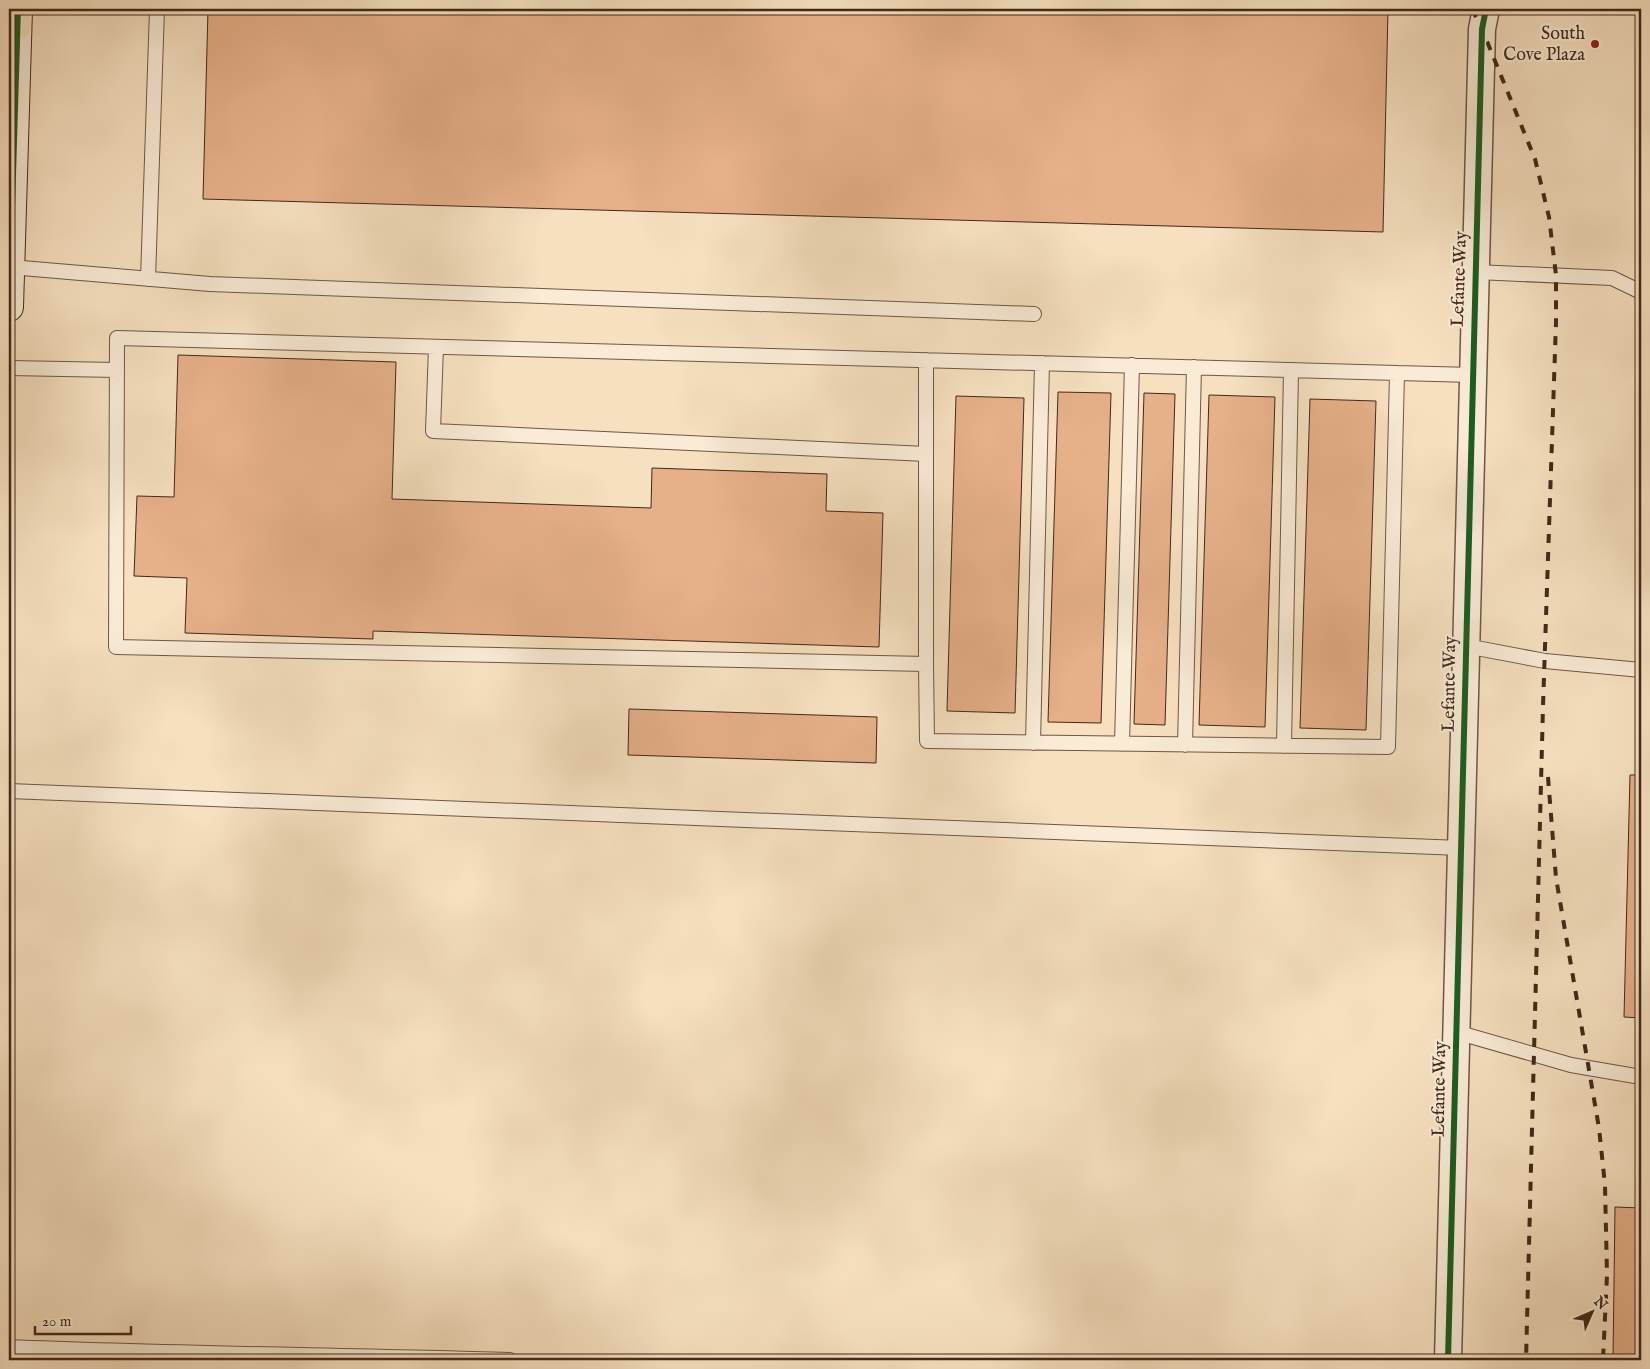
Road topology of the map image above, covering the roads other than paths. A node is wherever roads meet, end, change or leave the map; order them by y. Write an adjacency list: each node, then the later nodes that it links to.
1 (157, 9): 6 (lane)
2 (1486, 9): 5 (street, Lefante Way)
3 (16, 15): 4 (street)
4 (10, 267): 6 (lane); 8 (street)
5 (1476, 272): 7 (lane); 19 (street, Lefante Way)
6 (148, 279): 9 (lane)
7 (1641, 292)
8 (9, 307)
9 (1034, 314)
10 (436, 347): 11 (lane); 16 (lane); 20 (lane)
11 (926, 360): 12 (lane); 20 (lane)
12 (1042, 363): 13 (lane); 24 (lane)
13 (1132, 366): 14 (lane); 25 (lane)
14 (1194, 367): 17 (lane); 26 (lane)
15 (9, 368): 16 (lane)
16 (117, 370): 22 (lane)
17 (1291, 370): 18 (lane); 27 (lane)
18 (1397, 373): 19 (lane); 27 (lane)
19 (1473, 375): 21 (street, Lefante Way)
20 (926, 454): 22 (lane)
21 (1466, 646): 23 (lane); 29 (street, Lefante Way)
22 (926, 664): 24 (lane)
23 (1641, 670)
24 (1033, 742): 25 (lane)
25 (1122, 744): 26 (lane)
26 (1185, 745): 27 (lane)
27 (1284, 746)
28 (9, 791): 29 (lane)
29 (1461, 848): 30 (street, Lefante Way)
30 (1456, 1032): 31 (lane); 34 (street, Lefante Way)
31 (1641, 1077)
32 (9, 1347): 33 (lane)
33 (510, 1360)
34 (1448, 1360)

